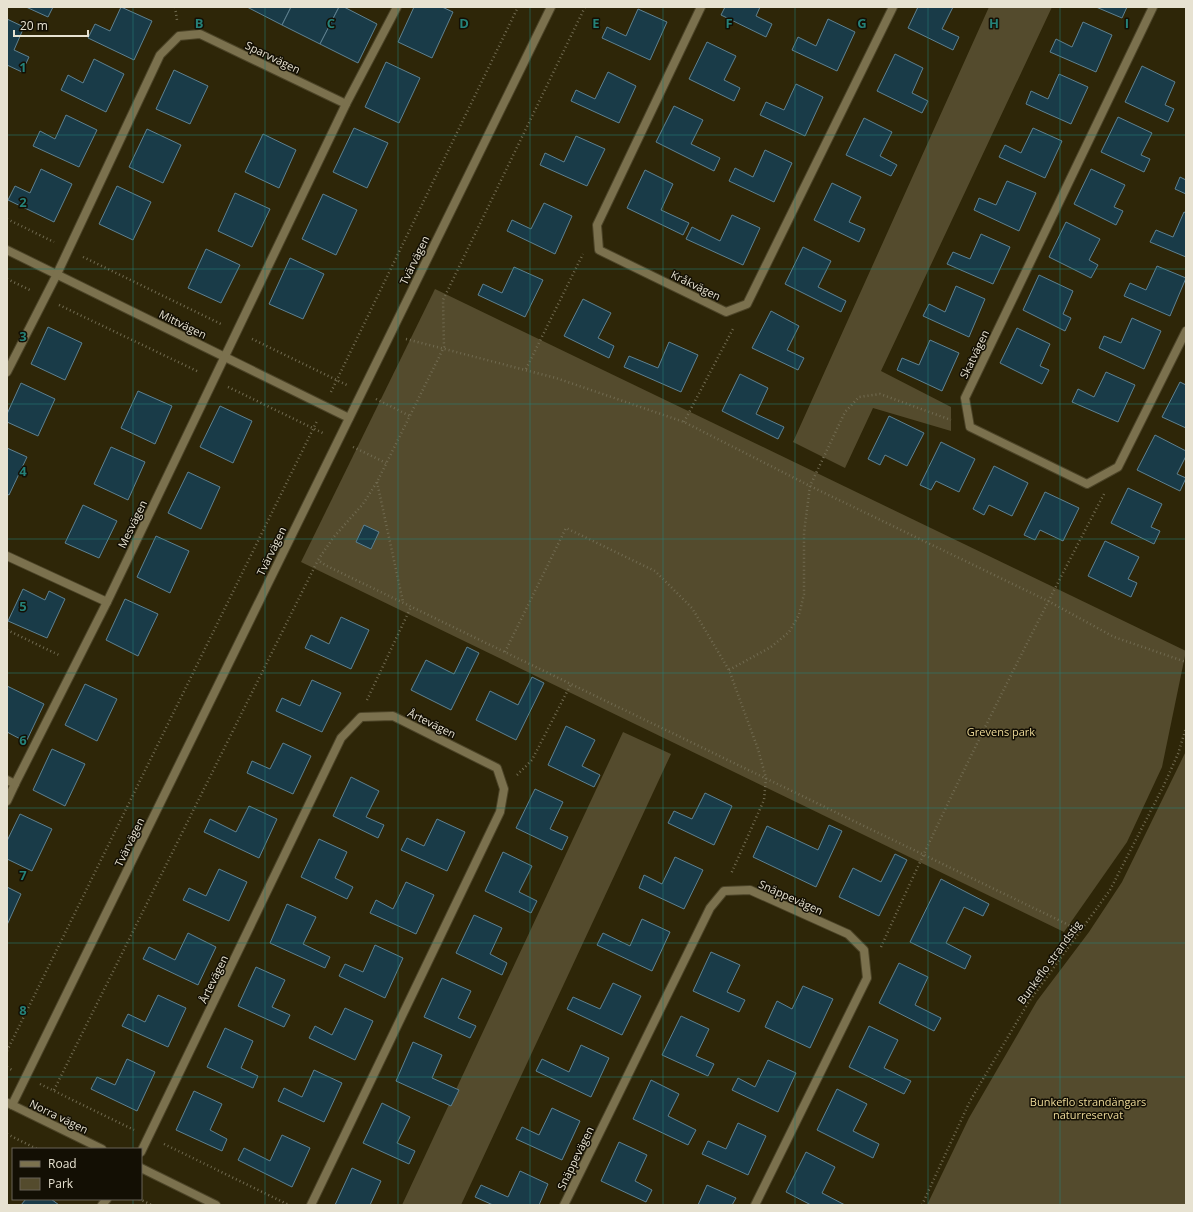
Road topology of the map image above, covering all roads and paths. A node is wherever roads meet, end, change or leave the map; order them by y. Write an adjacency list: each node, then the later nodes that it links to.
1 (397, 7): 8 (street)
2 (518, 7): 25 (path)
3 (551, 7): 19 (street, Tvärvägen)
4 (585, 7): 20 (path)
5 (701, 7): 16 (street, Kråkvägen)
6 (893, 7): 16 (street)
7 (1154, 7): 31 (street, Skatvägen)
8 (346, 104): 10 (street, Sparvvägen); 17 (street)
9 (7, 219): 10 (path)
10 (68, 249): 13 (street, Sparvvägen); 17 (path)
11 (7, 250): 13 (street, Mittvägen)
12 (584, 253): 22 (path)
13 (57, 274): 15 (street); 21 (street, Mittvägen)
14 (7, 279): 15 (path)
15 (45, 298): 23 (street); 24 (path)
16 (747, 304): 30 (path)
17 (236, 331): 21 (street); 25 (path)
18 (1186, 331): 35 (street)
19 (390, 335): 20 (path); 26 (street, Tvärvägen)
20 (444, 347): 22 (path); 28 (path)
21 (224, 357): 24 (street, Mesvägen); 27 (street, Mittvägen)
22 (526, 369): 30 (path)
23 (7, 372)
24 (213, 380): 32 (path); 41 (street, Mesvägen)
25 (337, 380): 26 (path); 27 (path)
26 (362, 392): 28 (path); 29 (street, Tvärvägen)
27 (325, 406): 29 (street, Mittvägen); 32 (path)
28 (410, 416): 34 (path)
29 (349, 418): 33 (street, Tvärvägen)
30 (684, 422): 37 (path)
31 (970, 427): 35 (street); 37 (path)
32 (314, 428): 33 (path); 61 (path)
33 (338, 440): 34 (path); 63 (street, Tvärvägen)
34 (386, 463): 36 (path)
35 (1118, 467): 40 (path)
36 (377, 482): 39 (path); 42 (path)
37 (810, 486): 40 (path); 48 (path)
38 (7, 556): 41 (street)
39 (318, 560): 42 (path); 62 (path)
40 (1048, 601): 46 (path); 57 (path)
41 (107, 602): 47 (street, Mesvägen)
42 (403, 603): 43 (path)
43 (411, 607): 45 (path); 50 (path)
44 (7, 630): 47 (path)
45 (504, 652): 48 (path); 49 (path)
46 (1186, 662)
47 (76, 663): 54 (street, Mesvägen)
48 (729, 670): 52 (path)
49 (571, 684): 52 (path); 55 (path)
50 (361, 717): 55 (street, Årtevägen); 67 (street, Årtevägen)
51 (1186, 728): 59 (path, Bunkeflo strandstig)
52 (766, 778): 57 (path); 58 (path)
53 (7, 780): 54 (street)
54 (15, 784): 56 (street, Mesvägen)
55 (504, 789): 72 (street, Årtevägen)
56 (7, 801)
57 (923, 854): 59 (path); 60 (path)
58 (724, 891): 73 (street, Snäppevägen); 74 (street, Snäppevägen)
59 (1082, 931): 75 (path, Bunkeflo strandstig)
60 (879, 951)
61 (7, 1051)
62 (54, 1090)
63 (9, 1104): 66 (street, Norra vägen)
64 (7, 1134): 65 (path)
65 (35, 1148)
66 (100, 1148)
67 (142, 1150)
68 (142, 1168): 71 (street)
69 (141, 1200): 70 (path)
70 (152, 1205)
71 (216, 1205)
72 (311, 1205)
73 (564, 1205)
74 (755, 1205)
75 (922, 1205)

